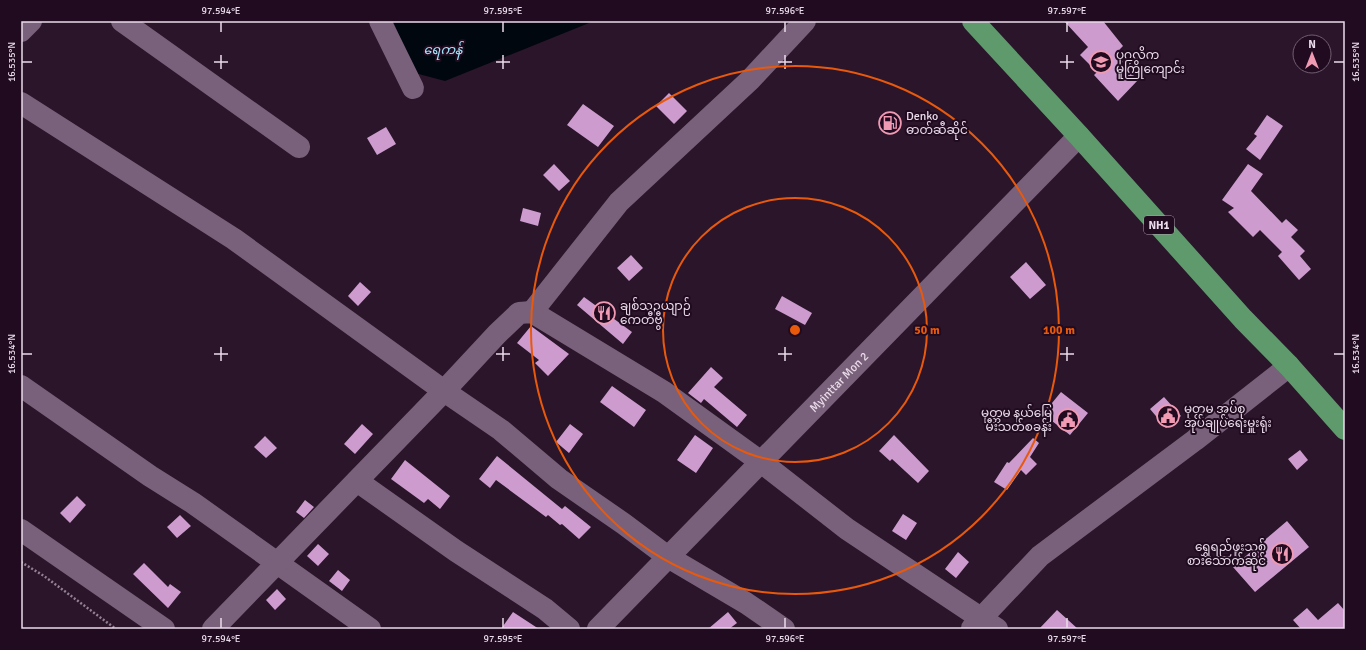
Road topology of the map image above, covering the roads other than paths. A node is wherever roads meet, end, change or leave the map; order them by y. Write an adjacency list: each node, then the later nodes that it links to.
1 (31, 21): 6 (street)
2 (122, 21): 10 (street)
3 (380, 21): 7 (street)
4 (805, 21): 11 (street)
5 (973, 21): 9 (highway, NH1)
6 (21, 31)
7 (414, 88)
8 (21, 103): 14 (street)
9 (1079, 136): 12 (highway, NH1); 16 (street, Myinttar Mon 2)
10 (299, 147)
11 (532, 312): 14 (street); 16 (street)
12 (1289, 366): 15 (highway, NH1); 21 (street)
13 (21, 386): 20 (street)
14 (444, 392): 17 (street); 19 (street)
15 (1345, 429)
16 (761, 462): 19 (street, Myinttar Mon 2); 21 (street)
17 (357, 481): 20 (street); 25 (street)
18 (21, 530): 22 (street)
19 (668, 558): 26 (street, Myinttar Mon 2); 27 (street)
20 (276, 563): 23 (street); 24 (street)
21 (983, 625)
22 (164, 629)
23 (213, 629)
24 (370, 629)
25 (569, 629)
26 (598, 629)
27 (784, 629)

